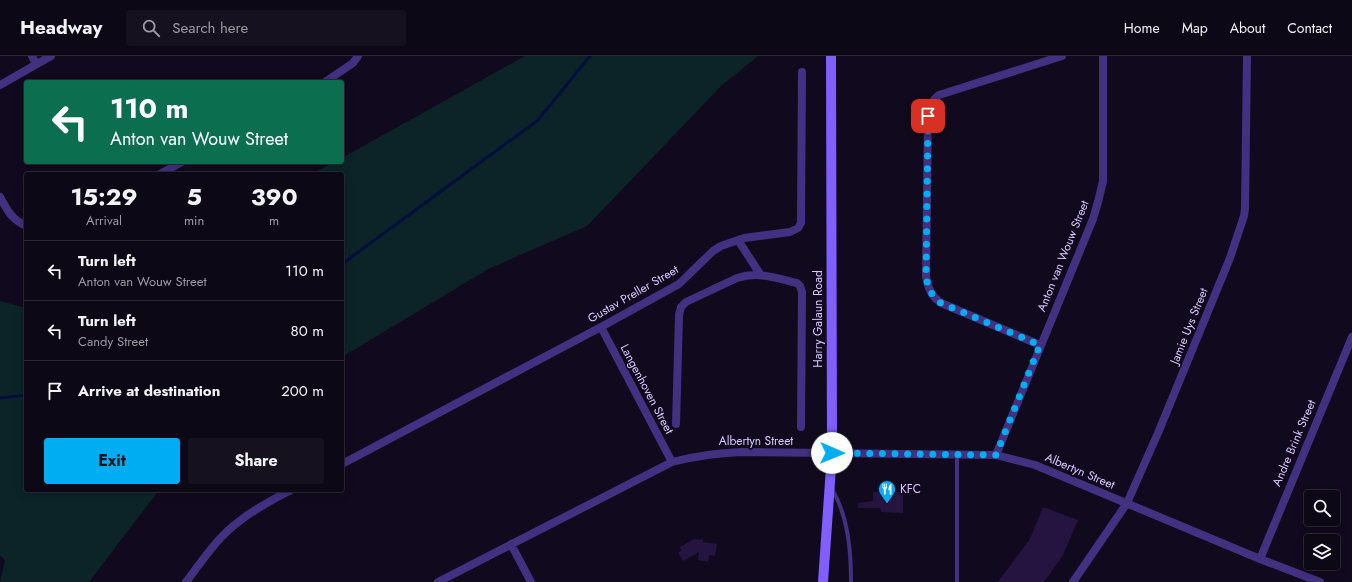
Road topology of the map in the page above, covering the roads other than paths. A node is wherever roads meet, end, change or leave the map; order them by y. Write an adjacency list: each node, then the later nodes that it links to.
1 (32, 56): 8 (street)
2 (51, 56): 8 (street)
3 (358, 56): 10 (street)
4 (831, 56): 23 (main road, Harry Galaun Road)
5 (1062, 56): 20 (street)
6 (1103, 56): 20 (street, Anton van Wouw Street)
7 (1247, 56): 30 (street, Jamie Uys Street)
8 (36, 64): 11 (street)
9 (802, 72): 16 (street, Gustav Preller Street)
10 (328, 80)
11 (0, 85)
12 (178, 164): 13 (street)
13 (164, 172)
14 (0, 197): 15 (street)
15 (24, 225)
16 (738, 240): 17 (street); 18 (street, Gustav Preller Street)
17 (760, 274): 21 (street); 22 (street)
18 (601, 326): 26 (street, Langenhoven Street); 27 (street, Gustav Preller Street)
19 (1352, 337): 32 (street, Andre Brink Street)
20 (1040, 345): 24 (street, Anton van Wouw Street)
21 (676, 424)
22 (801, 427)
23 (832, 453): 25 (street, Albertyn Street); 26 (street, Albertyn Street); 28 (main road, Harry Galaun Road)
24 (996, 455): 25 (street, Albertyn Street); 30 (street, Albertyn Street)
25 (957, 456): 38 (lane)
26 (672, 462): 31 (street, Albertyn Street)
27 (344, 463)
28 (830, 485): 36 (main road, Harry Galaun Road); 37 (lane)
29 (287, 492): 33 (street)
30 (1127, 503): 32 (street, Albertyn Street); 39 (street, Jamie Uys Street)
31 (511, 544): 34 (street, Albertyn Street); 35 (street)
32 (1260, 559): 40 (street, Albertyn Street)
33 (186, 582)
34 (438, 582)
35 (531, 582)
36 (823, 582)
37 (851, 582)
38 (957, 582)
39 (1073, 582)
40 (1320, 582)

